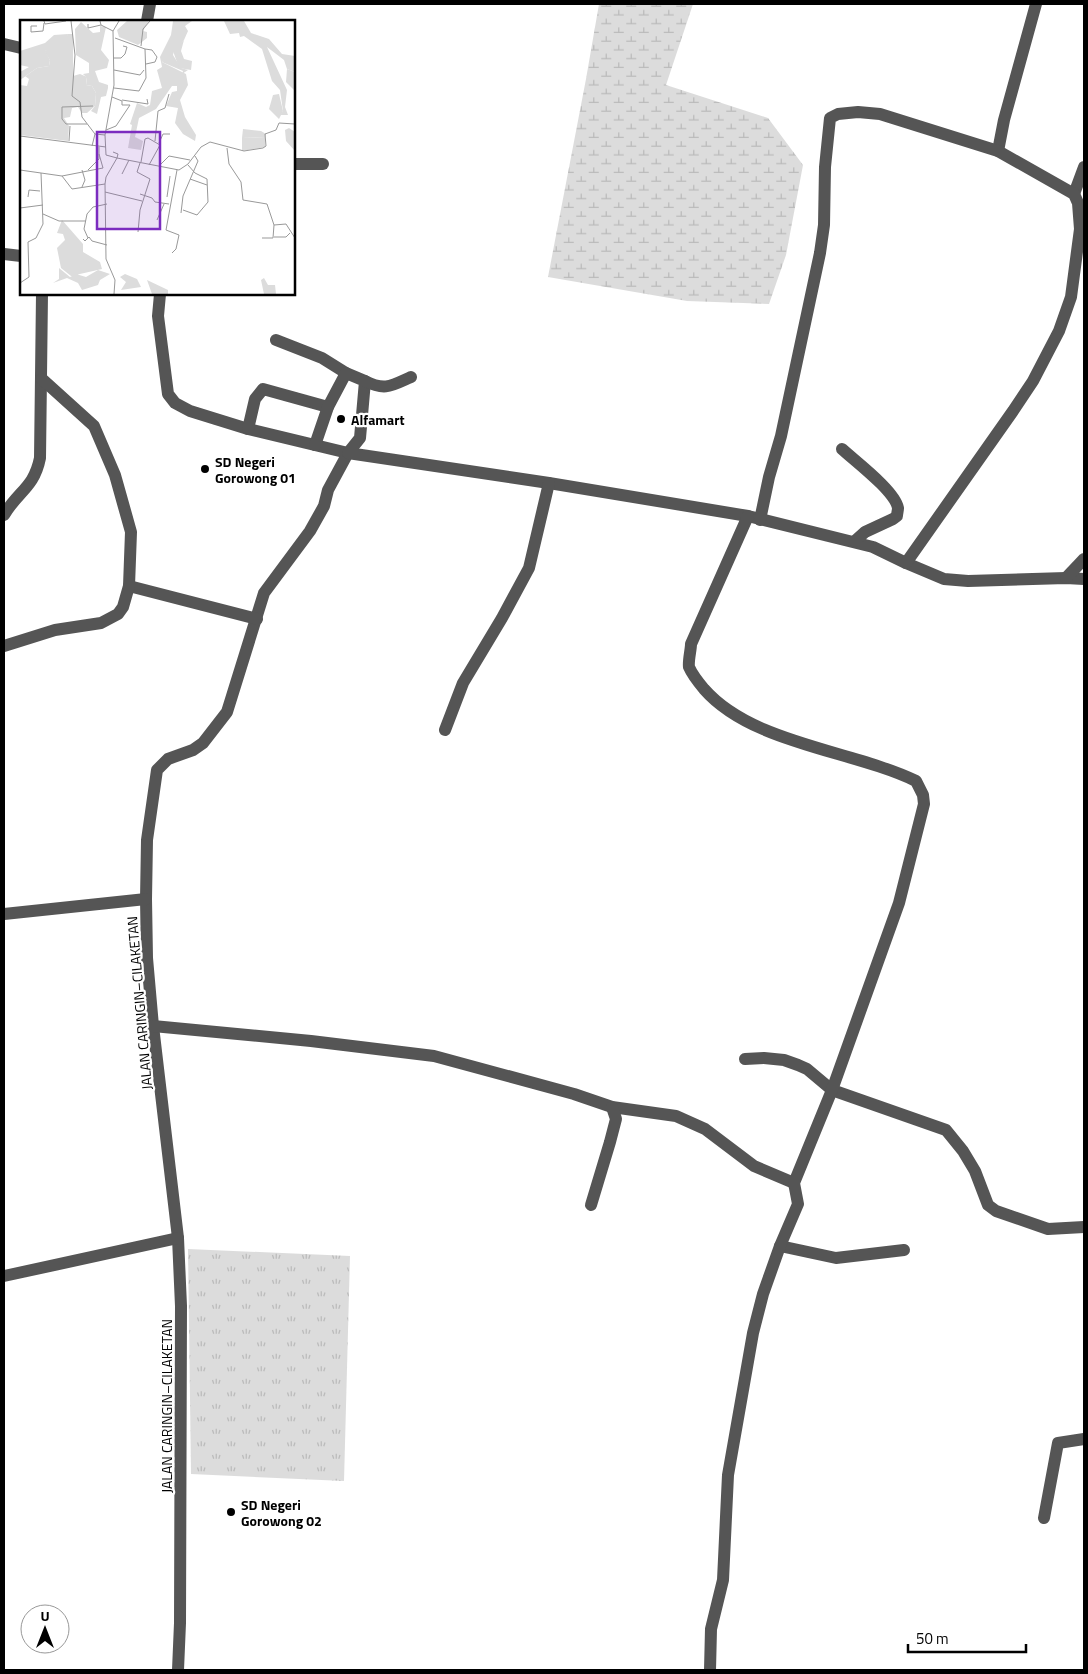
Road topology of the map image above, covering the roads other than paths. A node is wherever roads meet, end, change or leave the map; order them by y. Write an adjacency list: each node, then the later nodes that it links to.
1 (150, 4): 3 (street)
2 (1036, 4): 6 (street)
3 (148, 20)
4 (4, 44): 5 (street)
5 (20, 48)
6 (998, 151): 10 (street); 27 (street)
7 (295, 164): 8 (street)
8 (322, 164)
9 (1084, 167): 10 (street)
10 (1074, 194): 30 (street)
11 (4, 254): 12 (street)
12 (20, 256)
13 (42, 295): 18 (street)
14 (160, 295): 21 (street)
15 (276, 340): 16 (street)
16 (346, 373): 19 (street); 20 (street)
17 (410, 377): 19 (street)
18 (42, 379): 26 (street); 33 (street)
19 (365, 380): 24 (street, JALAN CARINGIN–CILAKETAN)
20 (328, 407): 21 (street); 22 (street)
21 (248, 429): 22 (street)
22 (315, 445): 24 (street)
23 (842, 449): 28 (street)
24 (348, 453): 25 (street); 34 (street, JALAN CARINGIN–CILAKETAN)
25 (549, 483): 27 (street); 36 (street)
26 (4, 515)
27 (754, 518): 28 (street); 41 (street)
28 (855, 542): 30 (street)
29 (1084, 559): 31 (street)
30 (906, 563): 31 (street)
31 (1066, 578): 32 (street)
32 (1084, 580)
33 (129, 586): 34 (street); 35 (street)
34 (257, 619): 37 (street, JALAN CARINGIN–CILAKETAN)
35 (4, 646)
36 (445, 730)
37 (146, 899): 38 (street); 39 (street, JALAN CARINGIN–CILAKETAN)
38 (4, 914)
39 (153, 1026): 42 (street); 46 (street, JALAN CARINGIN–CILAKETAN)
40 (745, 1059): 41 (street)
41 (832, 1090): 43 (street); 45 (street)
42 (612, 1107): 43 (street); 44 (street)
43 (794, 1183): 47 (street)
44 (591, 1205)
45 (1084, 1227)
46 (178, 1238): 49 (street); 52 (street, JALAN CARINGIN–CILAKETAN)
47 (780, 1246): 48 (street); 53 (street)
48 (904, 1250)
49 (4, 1276)
50 (1084, 1439): 51 (street)
51 (1044, 1518)
52 (178, 1670)
53 (710, 1670)

